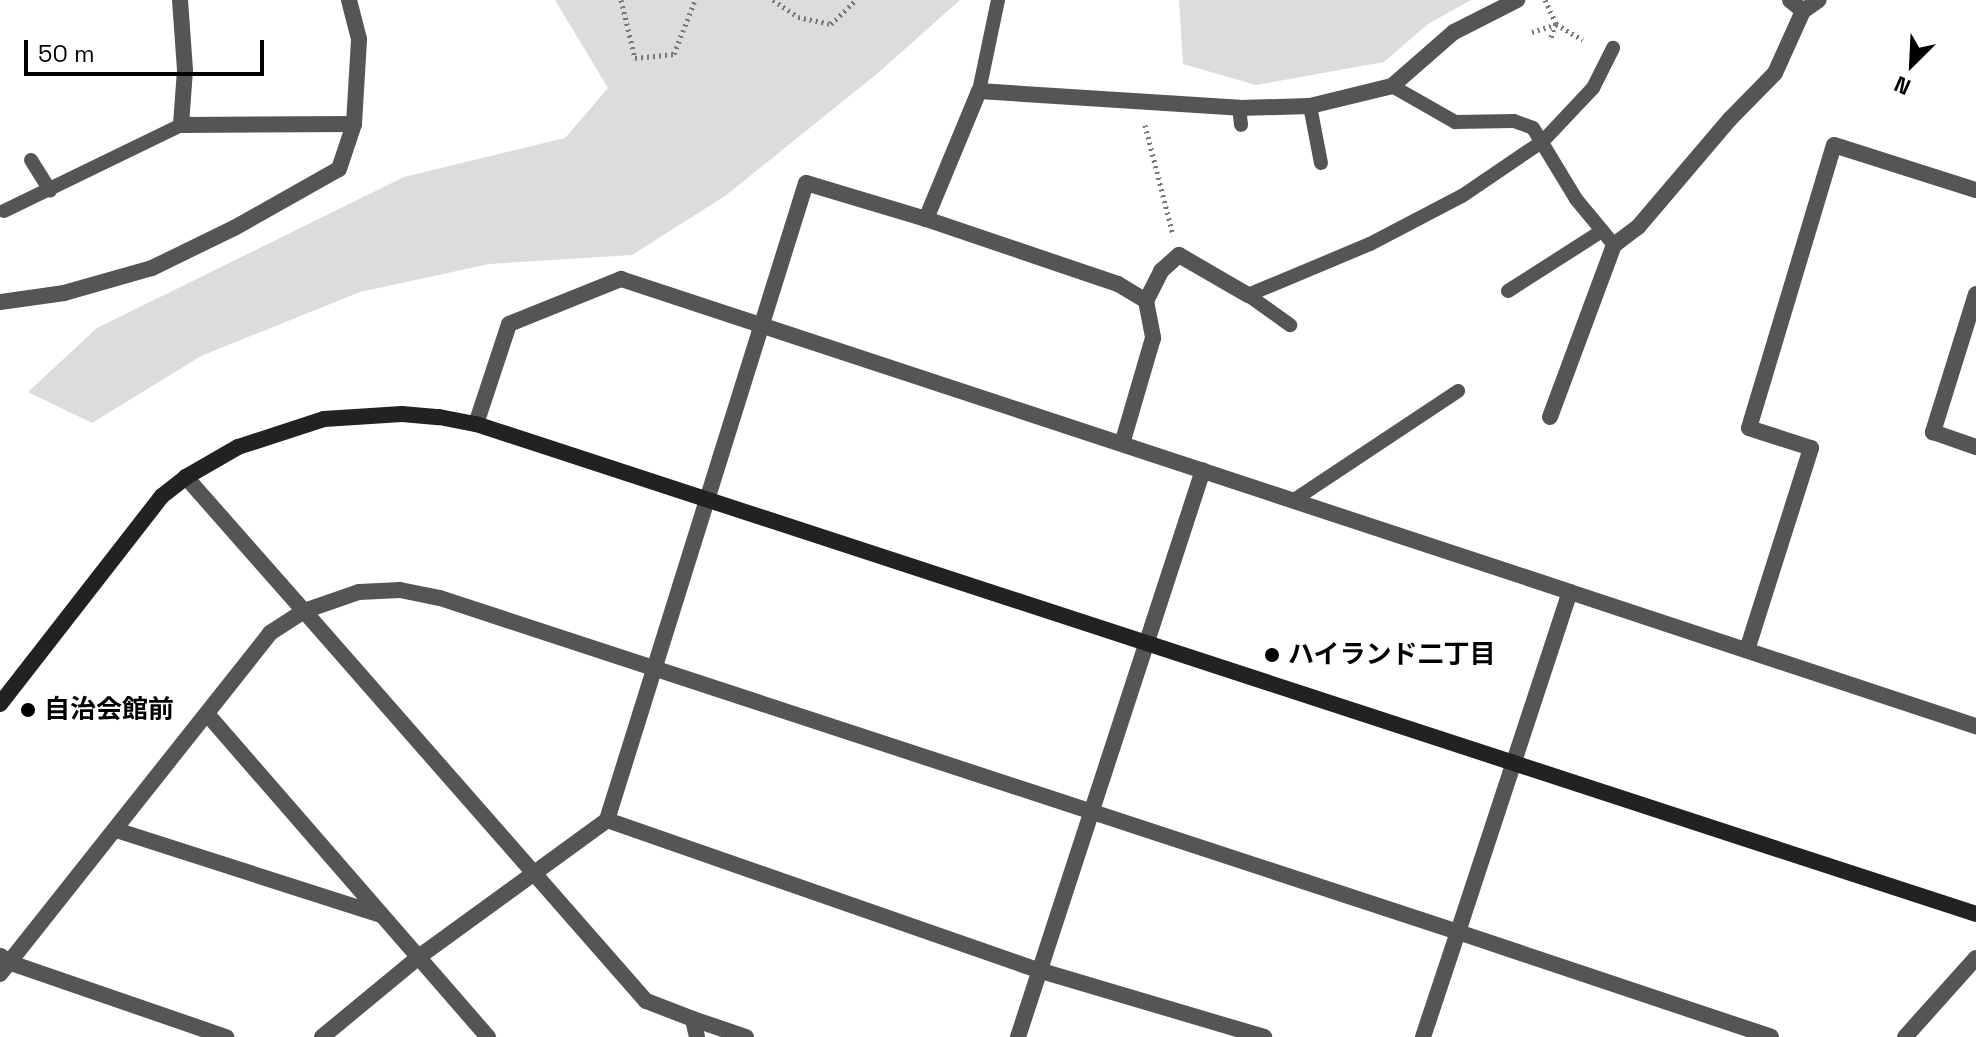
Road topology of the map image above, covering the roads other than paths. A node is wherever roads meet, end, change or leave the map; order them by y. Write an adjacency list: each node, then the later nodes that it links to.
1 (180, 0): 12 (street)
2 (349, 0): 11 (street)
3 (998, 0): 9 (lane)
4 (1517, 0): 8 (street)
5 (1819, 0): 6 (street)
6 (1796, 6): 21 (street)
7 (1613, 48): 13 (lane)
8 (1392, 86): 10 (street); 13 (lane)
9 (979, 91): 10 (street); 19 (street)
10 (1310, 106): 15 (lane)
11 (354, 124): 12 (street); 26 (street)
12 (181, 125): 17 (lane)
13 (1543, 141): 20 (lane); 24 (lane)
14 (31, 160): 17 (lane)
15 (1321, 163)
16 (1976, 190): 41 (street)
17 (50, 191): 18 (lane)
18 (4, 211)
19 (926, 219): 25 (street); 28 (street)
20 (1602, 231): 21 (lane); 22 (lane)
21 (1614, 245): 30 (street)
22 (1508, 291)
23 (1976, 294): 33 (street)
24 (1248, 295): 25 (street); 27 (lane)
25 (1146, 301): 32 (street)
26 (0, 302)
27 (1290, 325)
28 (764, 326): 31 (street); 32 (street); 36 (street)
29 (1458, 391): 37 (lane)
30 (1550, 417)
31 (476, 424): 35 (street); 36 (street)
32 (1122, 444): 34 (street)
33 (1976, 447)
34 (1203, 470): 37 (street); 40 (street)
35 (186, 477): 39 (street); 43 (street)
36 (708, 500): 40 (street); 42 (street)
37 (1294, 500): 38 (street)
38 (1570, 592): 41 (street); 46 (street)
39 (304, 611): 42 (street); 44 (street); 50 (street)
40 (1147, 643): 46 (street); 47 (street)
41 (1747, 650): 45 (street)
42 (653, 666): 47 (street); 48 (street)
43 (0, 704)
44 (208, 715): 49 (street); 52 (street)
45 (1976, 726)
46 (1513, 764): 51 (street); 53 (street)
47 (1091, 812): 53 (street); 57 (street)
48 (607, 820): 50 (street); 57 (street)
49 (116, 830): 52 (street); 56 (street)
50 (533, 871): 54 (street); 58 (street)
51 (1976, 914)
52 (384, 916): 54 (street)
53 (1458, 932): 66 (street); 67 (street)
54 (420, 956): 60 (street); 61 (street)
55 (1976, 958): 68 (street)
56 (3, 964): 59 (street)
57 (1038, 970): 64 (street); 65 (street)
58 (693, 1019): 62 (street); 63 (street)
59 (226, 1037)
60 (322, 1037)
61 (488, 1037)
62 (697, 1037)
63 (746, 1037)
64 (1018, 1037)
65 (1264, 1037)
66 (1423, 1037)
67 (1771, 1037)
68 (1905, 1037)

